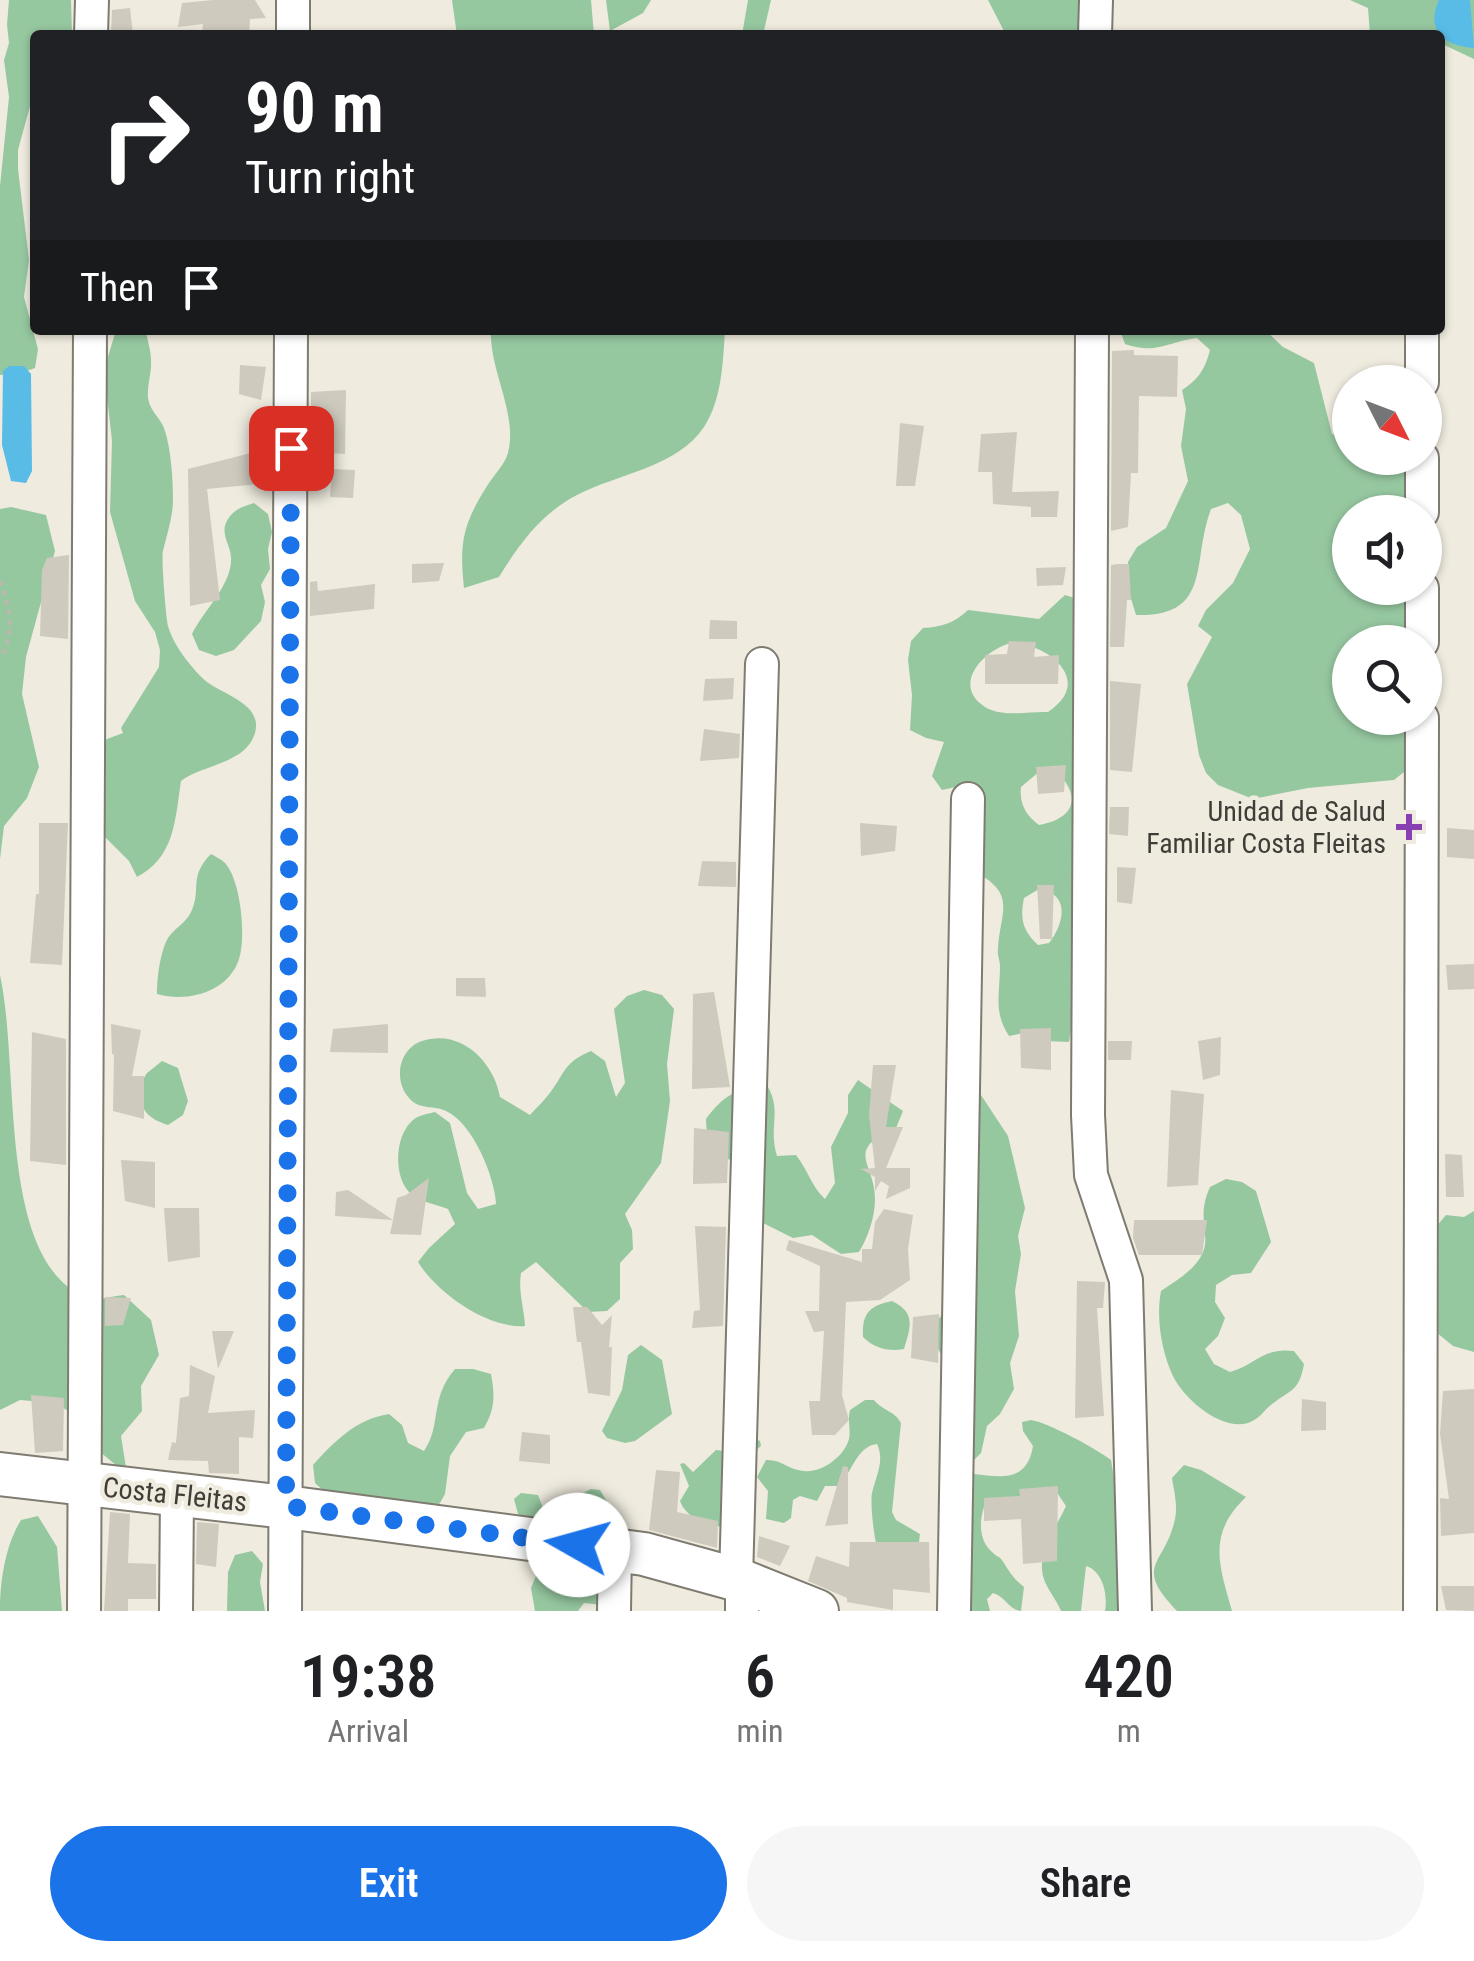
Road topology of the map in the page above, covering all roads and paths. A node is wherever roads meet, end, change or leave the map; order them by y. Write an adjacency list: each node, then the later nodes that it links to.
1 (92, 0): 4 (street)
2 (293, 0): 5 (street)
3 (1096, 0): 6 (street)
4 (92, 30)
5 (293, 30)
6 (1095, 30)
7 (90, 335): 18 (street)
8 (292, 335): 20 (street)
9 (1092, 335): 29 (street)
10 (1422, 335): 11 (street)
11 (1422, 365)
12 (0, 581): 13 (path)
13 (0, 658)
14 (762, 664): 22 (street)
15 (1422, 735): 30 (street)
16 (968, 799): 28 (street)
17 (0, 1474): 18 (main road, Costa Fleitas)
18 (86, 1484): 19 (main road, Costa Fleitas); 23 (street)
19 (177, 1494): 20 (main road, Costa Fleitas); 24 (street)
20 (286, 1506): 21 (main road, Costa Fleitas); 25 (street)
21 (615, 1550): 22 (main road, Costa Fleitas); 26 (street)
22 (740, 1590): 27 (main road, Costa Fleitas)
23 (84, 1611)
24 (176, 1611)
25 (285, 1611)
26 (614, 1611)
27 (817, 1611)
28 (954, 1611)
29 (1135, 1611)
30 (1420, 1611)

